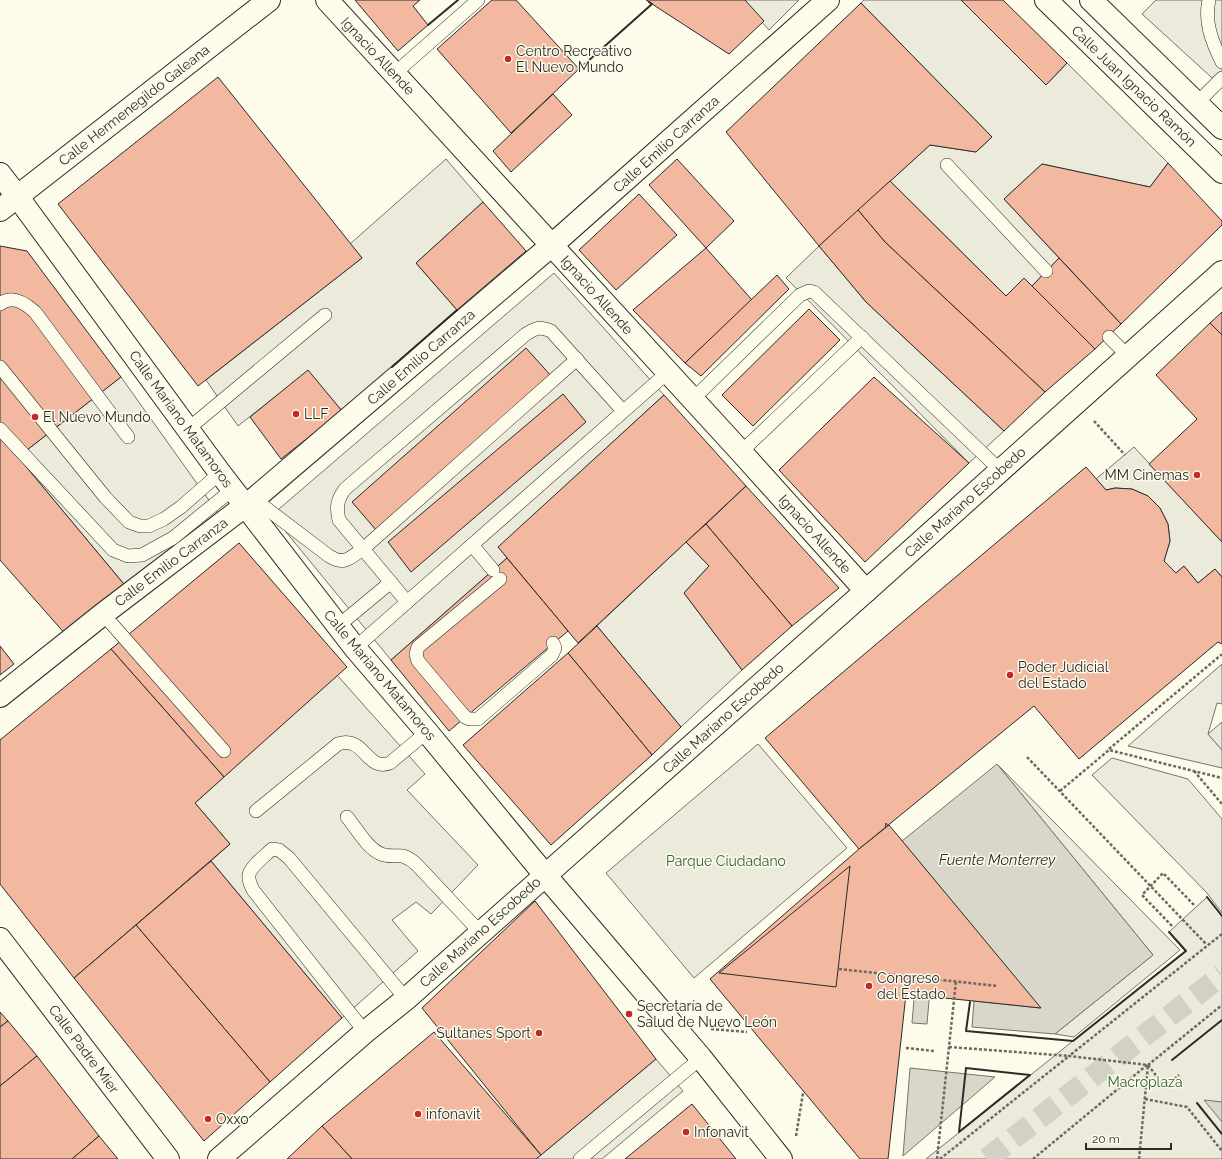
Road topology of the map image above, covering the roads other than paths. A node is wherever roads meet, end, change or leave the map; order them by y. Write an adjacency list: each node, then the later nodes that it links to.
1 (269, 0): 16 (street, Calle Hermenegildo Galeana)
2 (327, 0): 9 (street, Ignacio Allende)
3 (478, 0): 9 (lane)
4 (828, 0): 18 (street, Calle Emilio Carranza)
5 (1046, 0): 14 (street, Calle Juan Ignacio Ramón)
6 (1091, 0): 11 (street)
7 (1209, 0): 8 (lane)
8 (1222, 62)
9 (394, 74): 18 (street, Ignacio Allende)
10 (1222, 78): 11 (lane)
11 (1197, 103): 12 (street)
12 (1222, 128)
13 (947, 165): 19 (lane)
14 (1222, 172)
15 (0, 174): 16 (street, Calle Mariano Matamoros)
16 (18, 196): 17 (street, Calle Hermenegildo Galeana); 32 (street, Calle Mariano Matamoros)
17 (0, 210)
18 (552, 245): 28 (street, Ignacio Allende); 36 (street, Calle Emilio Carranza)
19 (1046, 271)
20 (1222, 272): 25 (street, Calle Mariano Escobedo)
21 (0, 304): 33 (lane)
22 (325, 315): 32 (lane)
23 (862, 337): 29 (lane); 34 (lane); 35 (lane)
24 (1109, 337): 25 (lane)
25 (1128, 356): 35 (street, Calle Mariano Escobedo)
26 (577, 359): 30 (lane); 38 (lane); 38 (lane)
27 (0, 367): 36 (lane)
28 (668, 372): 29 (street, Ignacio Allende); 30 (lane)
29 (693, 399): 34 (street, Ignacio Allende)
30 (623, 411): 37 (lane)
31 (0, 429): 36 (lane)
32 (188, 429): 36 (street, Calle Mariano Matamoros)
33 (128, 437)
34 (741, 452): 40 (street, Ignacio Allende)
35 (1000, 470): 40 (street, Calle Mariano Escobedo)
36 (238, 492): 38 (lane); 42 (street, Calle Emilio Carranza); 43 (street, Calle Mariano Matamoros)
37 (472, 545): 41 (lane); 44 (lane)
38 (363, 549): 39 (lane)
39 (391, 582): 41 (lane); 43 (lane)
40 (866, 591): 51 (street, Calle Mariano Escobedo)
41 (407, 602): 45 (lane)
42 (103, 614): 46 (street, Calle Emilio Carranza); 48 (lane)
43 (338, 626): 45 (street, Calle Mariano Matamoros)
44 (553, 643)
45 (355, 648): 47 (street, Calle Mariano Matamoros)
46 (0, 696)
47 (427, 732): 49 (lane); 51 (street, Calle Mariano Matamoros)
48 (224, 751)
49 (256, 811)
50 (347, 817): 52 (lane)
51 (545, 875): 52 (street, Calle Mariano Escobedo); 56 (street, Calle Mariano Matamoros)
52 (480, 932): 54 (street, Calle Mariano Escobedo)
53 (0, 940): 57 (street, Calle Padre Mier)
54 (406, 999): 55 (street, Calle Mariano Escobedo); 55 (lane)
55 (364, 1032): 58 (street, Calle Mariano Escobedo)
56 (701, 1058): 59 (lane); 60 (street, Calle Mariano Matamoros)
57 (168, 1159)
58 (219, 1159)
59 (580, 1159)
60 (781, 1159)

